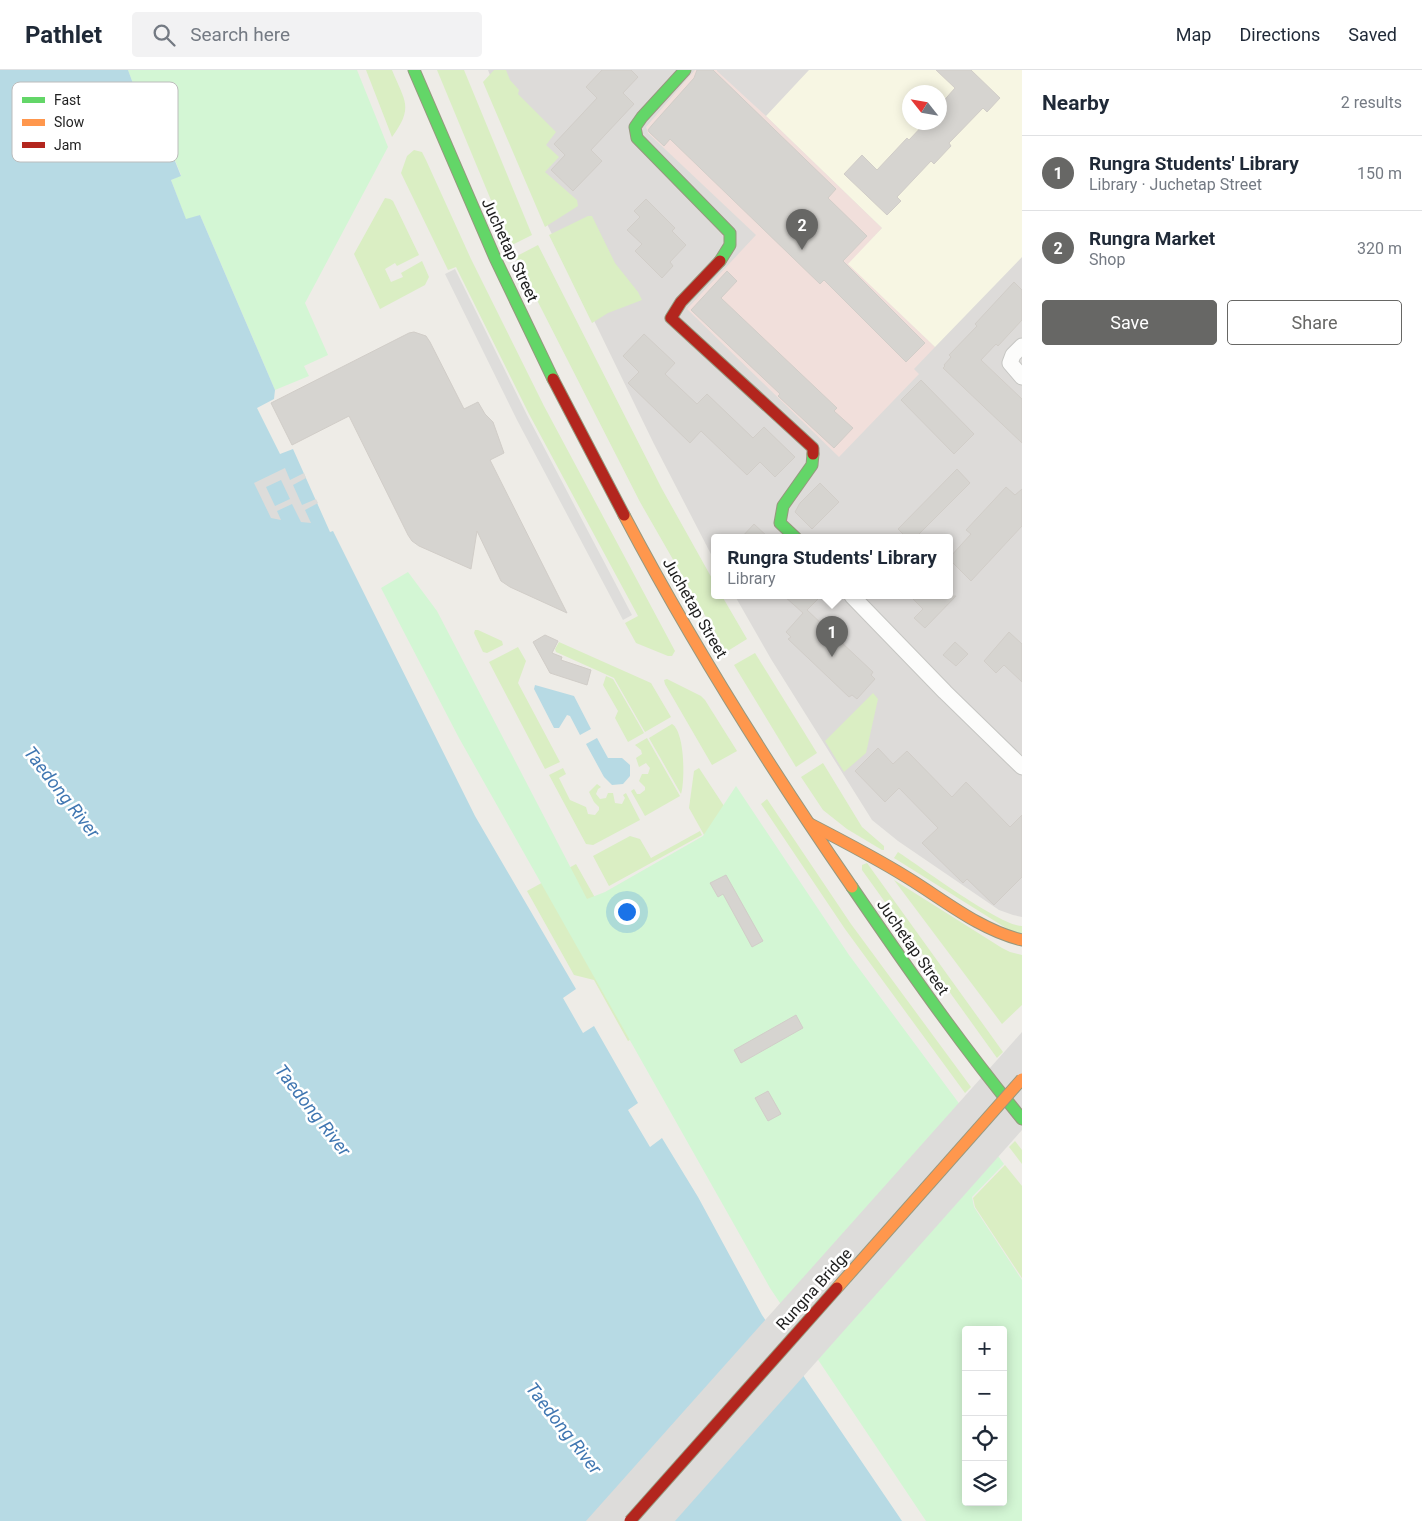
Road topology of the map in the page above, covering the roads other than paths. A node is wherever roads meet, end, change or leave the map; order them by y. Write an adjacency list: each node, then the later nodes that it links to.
1 (414, 70): 8 (main road, Juchetap Street)
2 (685, 70): 5 (main road)
3 (1022, 346): 4 (street)
4 (1022, 377)
5 (792, 534)
6 (855, 599): 7 (street)
7 (1022, 768)
8 (808, 822): 9 (main road); 11 (main road, Juchetap Street)
9 (1022, 940)
10 (1022, 1079): 12 (main road, Rungna Bridge, bridge)
11 (1022, 1119)
12 (630, 1521)

